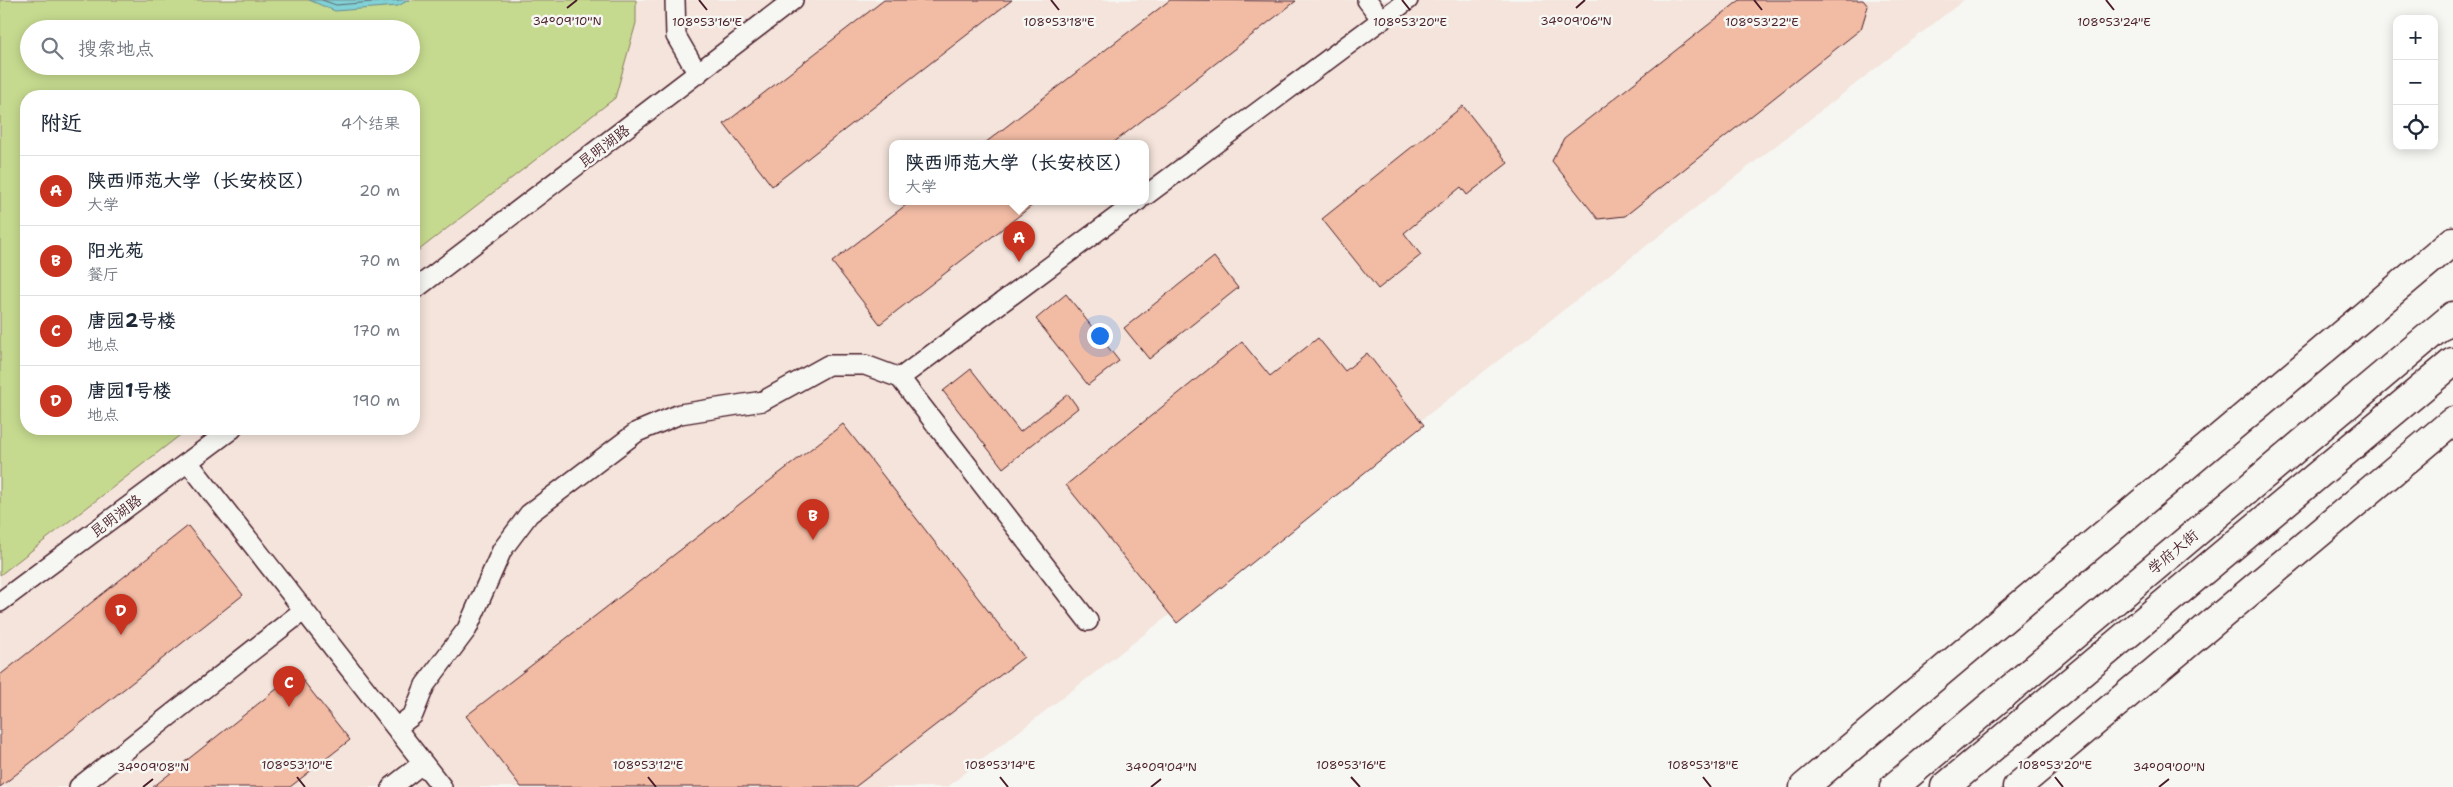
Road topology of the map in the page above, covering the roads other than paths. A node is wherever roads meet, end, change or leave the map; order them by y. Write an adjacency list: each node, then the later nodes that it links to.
1 (674, 0): 6 (lane)
2 (794, 0): 6 (lane, 昆明湖路)
3 (1367, 0): 5 (lane)
4 (1408, 0): 5 (lane)
5 (1382, 20): 7 (lane)
6 (698, 74): 10 (lane, 昆明湖路)
7 (1149, 193)
8 (1133, 205): 13 (lane)
9 (2453, 241): 25 (street)
10 (420, 285)
11 (2453, 316): 26 (street, 学府大街)
12 (2453, 362): 27 (street)
13 (900, 378): 19 (lane); 20 (lane)
14 (2453, 422): 28 (street)
15 (224, 435): 16 (lane, 昆明湖路)
16 (188, 462): 17 (lane, 昆明湖路); 18 (lane)
17 (0, 602)
18 (304, 610): 20 (lane); 22 (lane)
19 (1088, 621)
20 (396, 728): 21 (lane)
21 (423, 763): 23 (lane); 24 (lane)
22 (79, 787)
23 (392, 787)
24 (442, 787)
25 (1804, 787)
26 (1894, 787)
27 (1944, 787)
28 (2017, 787)

